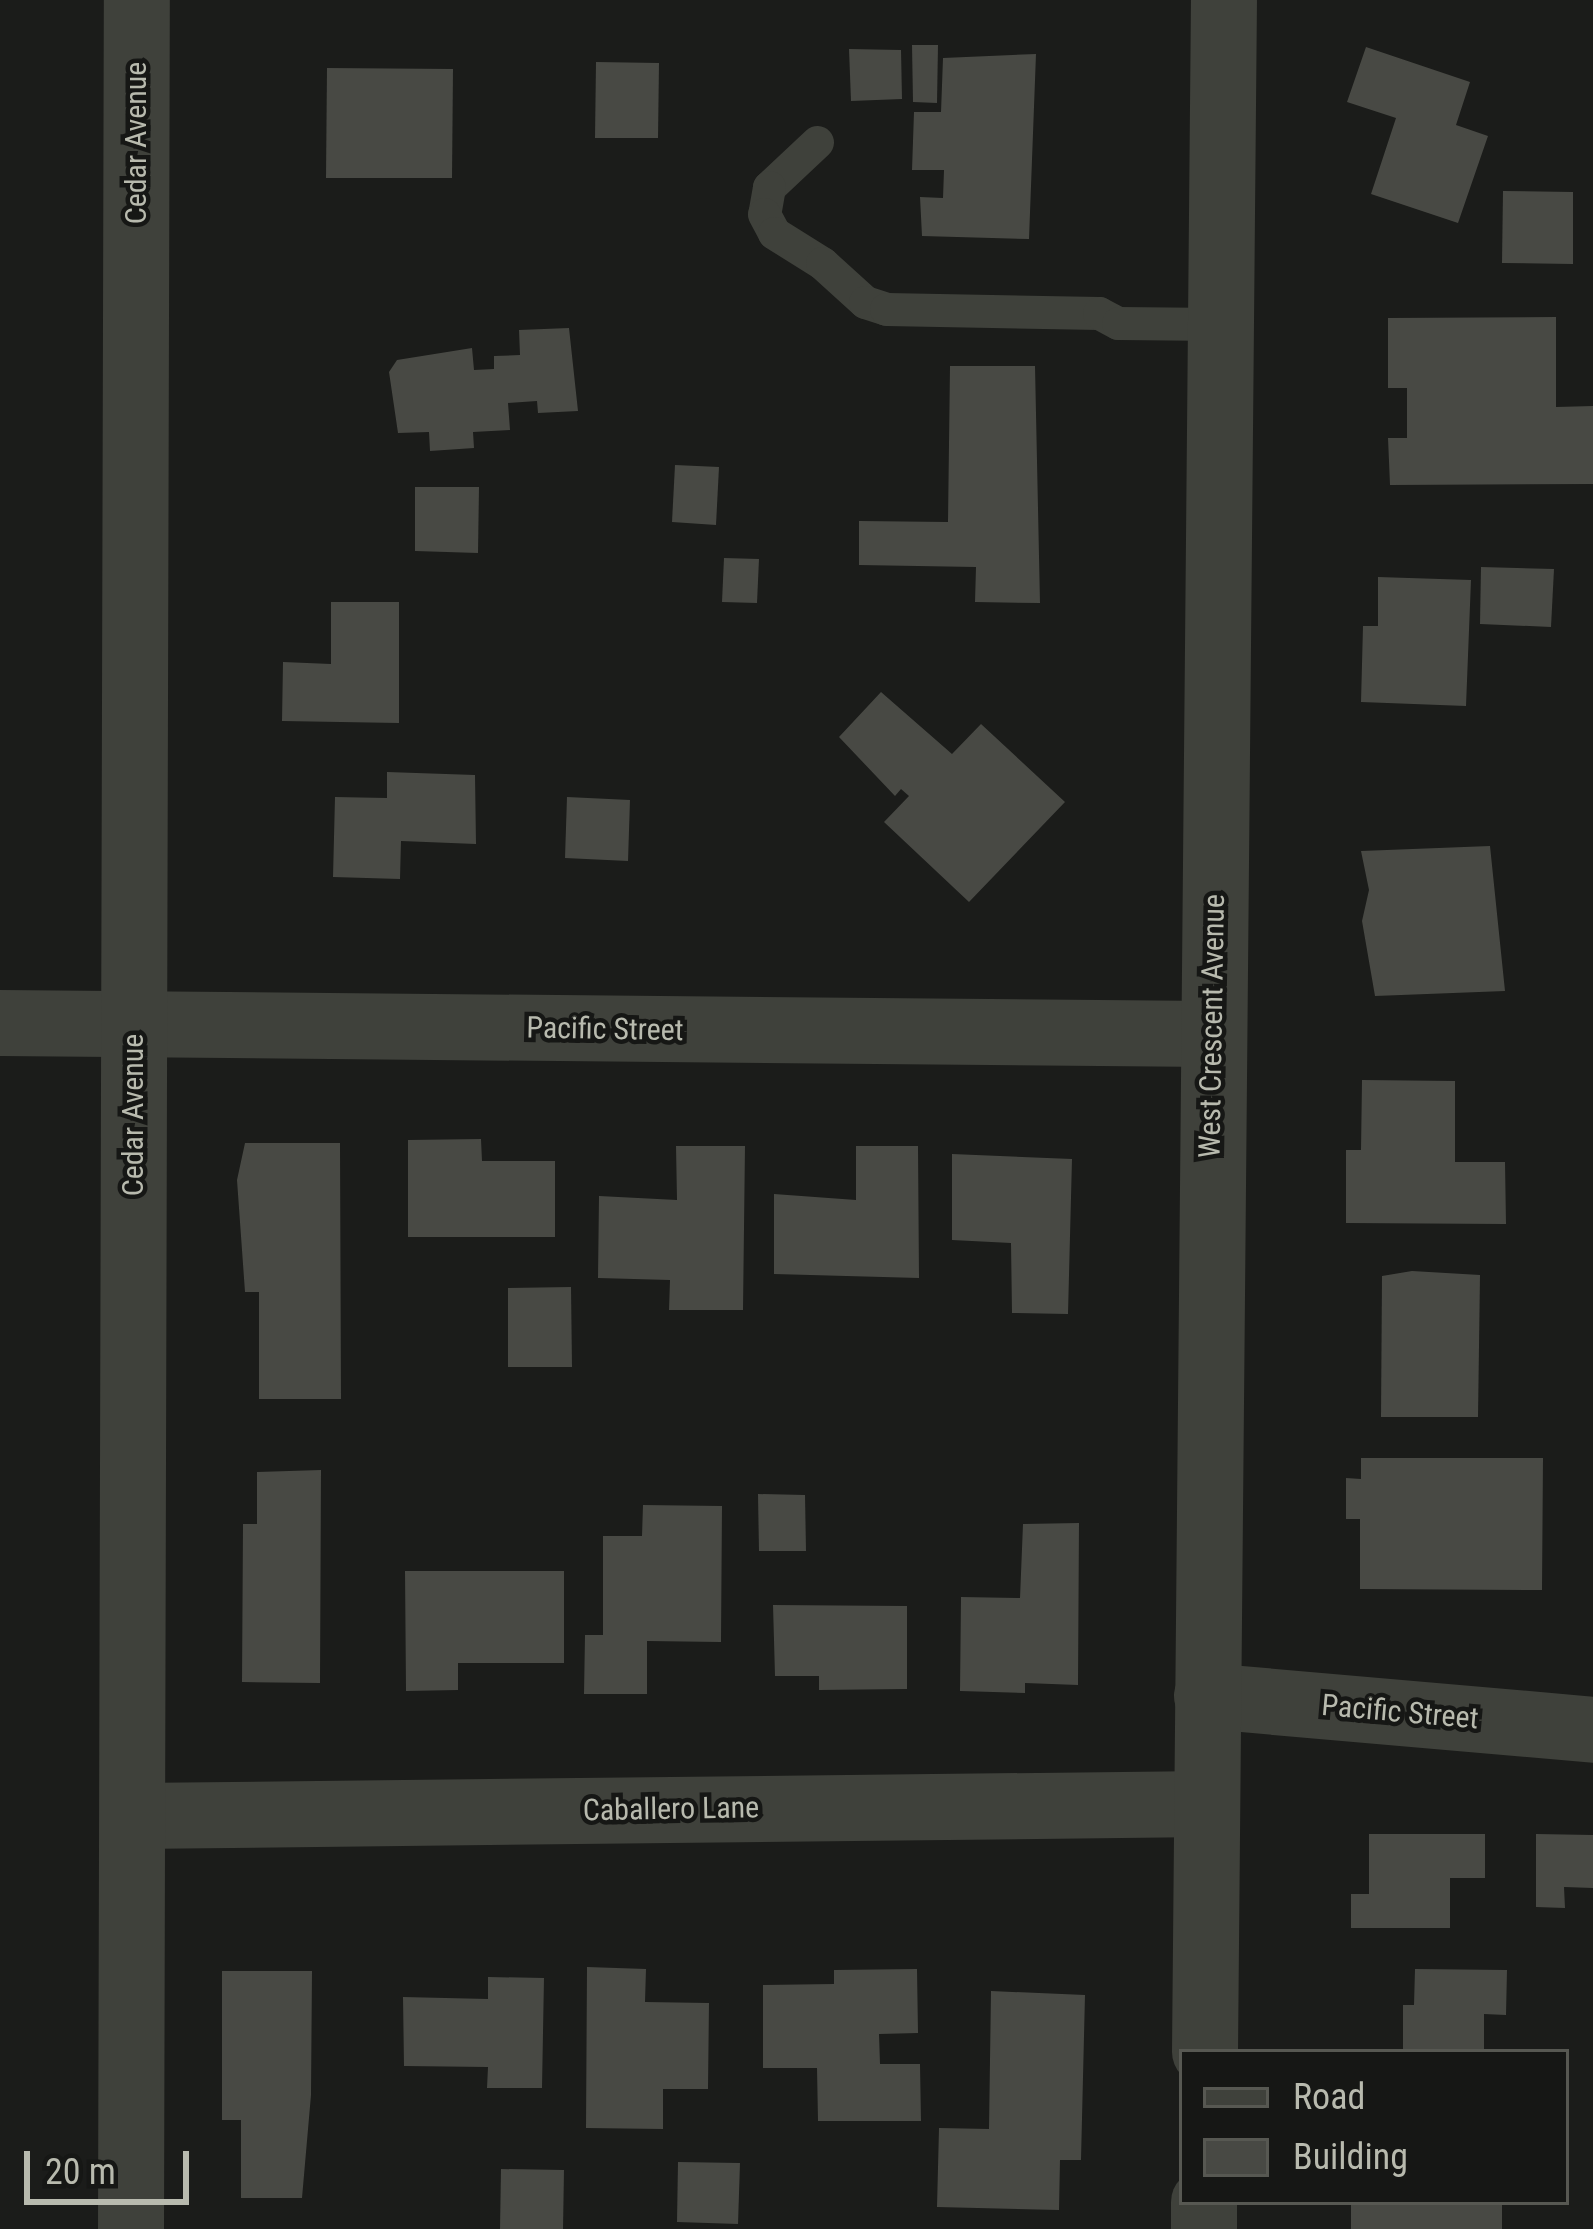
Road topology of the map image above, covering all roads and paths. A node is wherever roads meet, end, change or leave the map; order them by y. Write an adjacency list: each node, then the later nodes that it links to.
1 (137, 0): 6 (street, Cedar Avenue)
2 (1224, 0): 4 (street, West Crescent Avenue)
3 (817, 142): 4 (lane)
4 (1220, 324): 7 (street, West Crescent Avenue)
5 (0, 1023): 6 (street, Pacific Street)
6 (133, 1025): 7 (street, Pacific Street); 11 (street, Cedar Avenue)
7 (1211, 1034): 8 (street, West Crescent Avenue)
8 (1207, 1696): 9 (street, Pacific Street); 10 (street, West Crescent Avenue)
9 (1593, 1730)
10 (1207, 1804): 11 (street, Caballero Lane); 12 (street, West Crescent Avenue)
11 (134, 1816): 13 (street, Cedar Avenue)
12 (1205, 2049)
13 (131, 2229)

